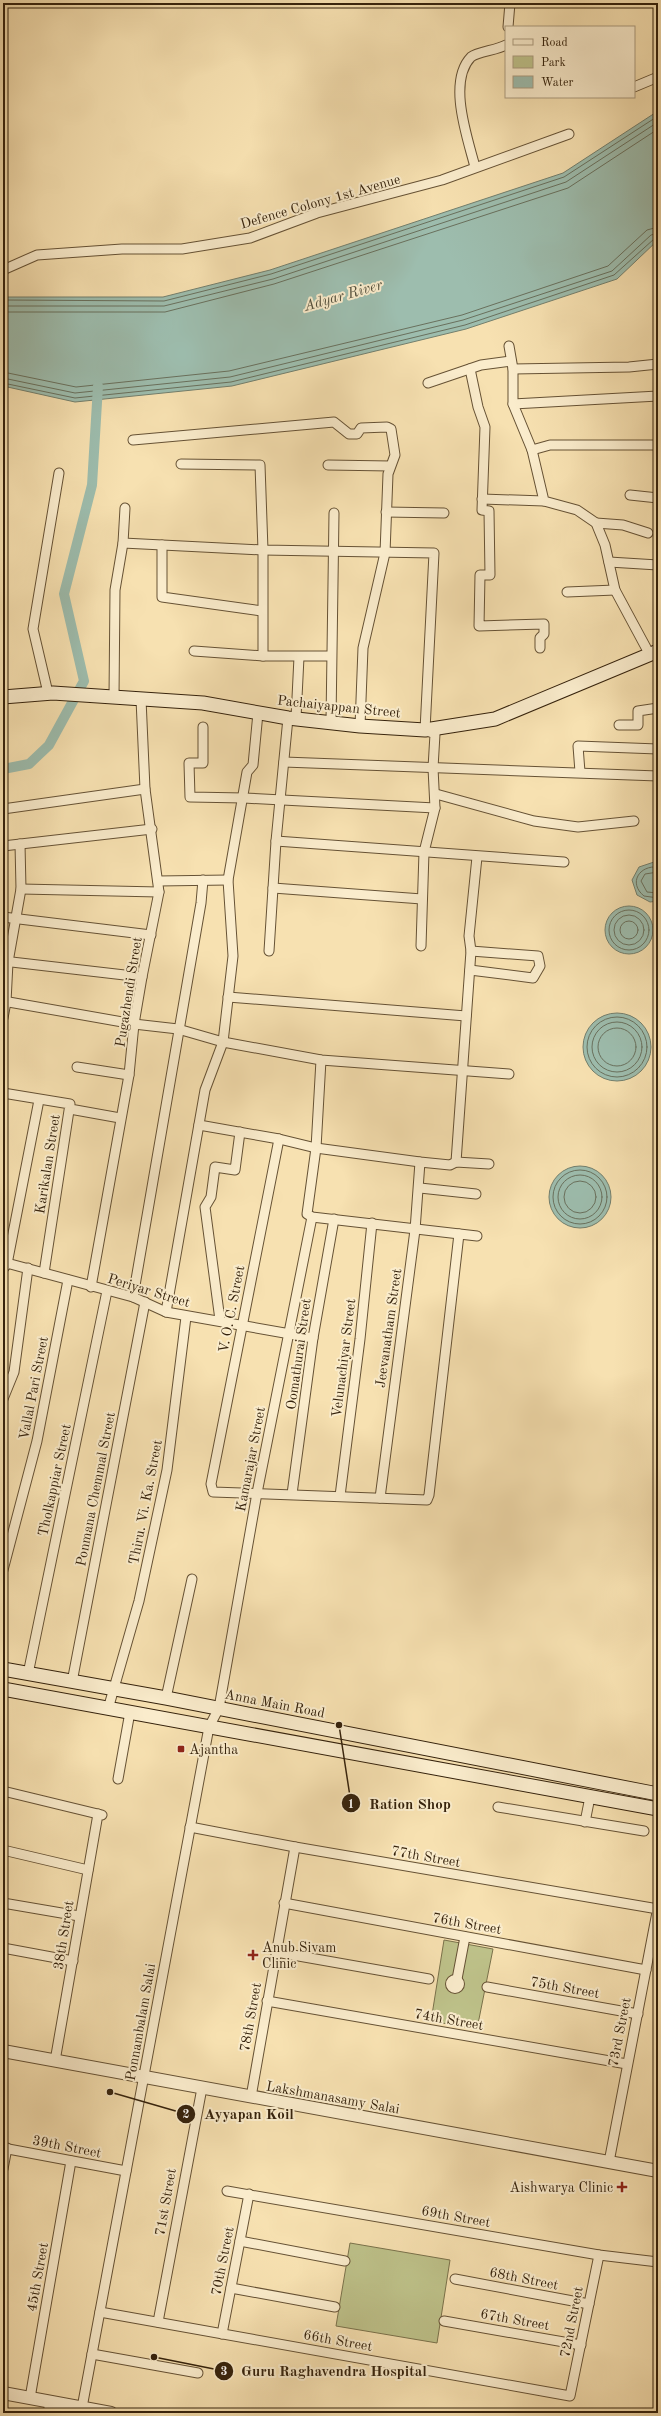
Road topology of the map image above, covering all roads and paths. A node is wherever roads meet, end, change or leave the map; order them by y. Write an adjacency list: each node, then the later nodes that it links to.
1 (510, 3): 2 (street)
2 (508, 26)
3 (505, 46): 7 (street)
4 (658, 78): 5 (street)
5 (635, 87)
6 (569, 134): 7 (street, Defence Colony 1st Avenue)
7 (476, 167): 8 (street, Defence Colony 1st Avenue)
8 (3, 270)
9 (509, 346): 11 (street)
10 (658, 364): 11 (street)
11 (512, 365): 12 (street); 15 (street)
12 (470, 369): 13 (street); 25 (street)
13 (428, 383)
14 (658, 396): 15 (street)
15 (513, 404): 18 (street)
16 (133, 440): 21 (street)
17 (658, 445): 18 (street)
18 (532, 450): 26 (street)
19 (181, 464): 35 (street)
20 (328, 466): 21 (street)
21 (390, 466): 28 (street)
22 (59, 473): 49 (street)
23 (630, 495): 24 (street)
24 (658, 498)
25 (482, 499): 26 (street); 43 (street)
26 (544, 501): 31 (street)
27 (124, 508): 33 (street)
28 (386, 512): 30 (street); 37 (street)
29 (334, 513): 36 (street)
30 (444, 513)
31 (596, 523): 32 (street); 38 (street)
32 (648, 532)
33 (123, 543): 34 (street); 51 (street)
34 (162, 545): 35 (street); 42 (street)
35 (263, 550): 36 (street); 42 (street)
36 (335, 550): 37 (street); 48 (street)
37 (385, 553): 58 (street); 60 (street)
38 (609, 562): 39 (street); 40 (street)
39 (658, 564)
40 (615, 590): 41 (street); 45 (street)
41 (567, 592)
42 (262, 611): 46 (street)
43 (540, 648)
44 (194, 651): 46 (street)
45 (654, 653): 60 (main road, Pachaiyappan Street)
46 (263, 656): 47 (street)
47 (300, 656): 48 (street); 55 (street)
48 (331, 656): 56 (street)
49 (50, 693): 50 (main road, Pachaiyappan Street); 51 (main road, Pachaiyappan Street)
50 (3, 697)
51 (110, 697): 52 (main road, Pachaiyappan Street)
52 (141, 699): 54 (main road, Pachaiyappan Street); 66 (street, Pugazhendi Street)
53 (658, 708): 57 (street)
54 (258, 713): 55 (main road, Pachaiyappan Street); 68 (street)
55 (292, 718): 56 (main road, Pachaiyappan Street); 62 (street)
56 (331, 721): 58 (main road, Pachaiyappan Street)
57 (619, 725)
58 (360, 726): 60 (main road, Pachaiyappan Street)
59 (204, 727): 68 (street)
60 (425, 730): 63 (street)
61 (658, 749): 64 (street)
62 (284, 762): 63 (street); 69 (street)
63 (433, 768): 64 (street); 67 (street)
64 (580, 772): 65 (street)
65 (658, 776)
66 (145, 789): 71 (street); 73 (street, Pugazhendi Street)
67 (436, 794): 70 (street); 72 (street)
68 (244, 798): 69 (street); 81 (street)
69 (280, 800): 70 (street); 74 (street)
70 (435, 808): 77 (street)
71 (3, 809)
72 (634, 821)
73 (152, 829): 75 (street); 82 (street, Pugazhendi Street)
74 (276, 841): 77 (street); 83 (street)
75 (20, 844): 76 (street); 84 (street)
76 (3, 846)
77 (424, 852): 78 (street); 86 (street)
78 (477, 857): 79 (street); 91 (street)
79 (564, 862)
80 (203, 880): 81 (street); 82 (street); 101 (street)
81 (228, 880): 96 (street)
82 (158, 881): 85 (street, Pugazhendi Street)
83 (273, 888): 86 (street); 92 (street)
84 (21, 889): 85 (street); 88 (street)
85 (159, 892): 89 (street, Pugazhendi Street)
86 (422, 899): 90 (street)
87 (3, 917): 88 (street)
88 (16, 918): 89 (street); 93 (street)
89 (151, 935): 95 (street, Pugazhendi Street)
90 (421, 946)
91 (471, 950): 94 (street); 94 (street)
92 (269, 951)
93 (5, 962): 95 (street); 97 (street)
94 (470, 970): 98 (street)
95 (142, 977): 100 (street, Pugazhendi Street)
96 (228, 997): 98 (street); 102 (street)
97 (5, 1001): 99 (street); 100 (street)
98 (466, 1016): 105 (street)
99 (3, 1018)
100 (134, 1024): 101 (street); 107 (street, Pugazhendi Street)
101 (178, 1029): 102 (street); 133 (street)
102 (223, 1042): 103 (street); 112 (street)
103 (322, 1060): 105 (street); 115 (street)
104 (77, 1067): 107 (street)
105 (464, 1070): 106 (street); 117 (street)
106 (509, 1074)
107 (129, 1075): 111 (street, Pugazhendi Street)
108 (3, 1093): 109 (street, Karikalan Street)
109 (39, 1100): 110 (street, Karikalan Street); 127 (street)
110 (70, 1109): 111 (street); 129 (street, Karikalan Street)
111 (120, 1118): 131 (street, Pugazhendi Street)
112 (199, 1125): 113 (street); 135 (street)
113 (240, 1132): 114 (street); 137 (street)
114 (279, 1139): 115 (street); 138 (street, V. O. C. Street)
115 (316, 1148): 116 (street); 121 (street)
116 (420, 1162): 117 (street); 119 (street, Jeevanatham Street)
117 (456, 1162): 118 (street)
118 (489, 1164)
119 (420, 1188): 120 (street); 124 (street, Jeevanatham Street)
120 (476, 1194)
121 (312, 1217): 122 (street); 139 (street, Kamarajar Street)
122 (334, 1220): 123 (street); 140 (street, Oomathurai Street)
123 (372, 1223): 124 (street); 144 (street, Velunachiyar Street)
124 (415, 1230): 125 (street); 145 (street, Jeevanatham Street)
125 (459, 1234): 126 (street); 145 (street)
126 (477, 1236)
127 (4, 1265): 128 (street, Periyar Street)
128 (28, 1268): 129 (street, Periyar Street); 141 (street)
129 (44, 1273): 130 (street, Periyar Street)
130 (68, 1280): 131 (street, Periyar Street); 146 (street, Vallal Pari Street)
131 (91, 1287): 132 (street, Periyar Street)
132 (107, 1291): 133 (street, Periyar Street); 149 (street, Tholkappiar Street)
133 (133, 1297): 134 (street, Periyar Street)
134 (145, 1302): 135 (street, Periyar Street); 150 (street, Ponmana Chemmal Street)
135 (166, 1312): 136 (street, Periyar Street)
136 (186, 1316): 137 (street, Periyar Street); 152 (street, Thiru. Vi. Ka. Street)
137 (220, 1320): 138 (street, Periyar Street)
138 (242, 1324): 139 (street, Periyar Street); 142 (street, V. O. C. Street)
139 (290, 1333): 140 (street, Periyar Street); 142 (street, Kamarajar Street)
140 (313, 1338): 143 (street, Oomathurai Street)
141 (3, 1399)
142 (257, 1493): 143 (street); 155 (street, Kamarajar Street)
143 (292, 1494): 144 (street)
144 (340, 1496): 145 (street)
145 (380, 1498)
146 (3, 1570)
147 (192, 1579): 153 (street)
148 (3, 1670): 149 (main road, Anna Main Road)
149 (28, 1674): 150 (main road, Anna Main Road)
150 (72, 1682): 152 (main road, Anna Main Road)
151 (3, 1689): 154 (main road)
152 (113, 1690): 153 (main road, Anna Main Road); 154 (street, Thiru. Vi. Ka. Street)
153 (166, 1698): 155 (main road, Anna Main Road)
154 (108, 1708): 156 (main road)
155 (219, 1708): 157 (street, Ponnambalam Salai); 160 (main road, Anna Main Road)
156 (130, 1712): 157 (main road); 158 (street)
157 (209, 1727): 161 (main road); 165 (street, Ponnambalam Salai)
158 (118, 1779)
159 (3, 1791): 169 (street, 38th Street)
160 (658, 1794)
161 (590, 1797): 163 (main road); 164 (street)
162 (498, 1808): 164 (street)
163 (658, 1809)
164 (585, 1822): 166 (street)
165 (190, 1827): 167 (street, 77th Street); 187 (street, Ponnambalam Salai)
166 (644, 1831)
167 (295, 1847): 171 (street, 78th Street); 172 (street, 77th Street)
168 (3, 1850): 169 (street)
169 (88, 1870): 173 (street, 38th Street)
170 (3, 1902): 173 (street)
171 (284, 1903): 174 (street, 76th Street); 176 (street, 78th Street)
172 (658, 1908): 178 (street, 73rd Street)
173 (79, 1916): 177 (street, 38th Street)
174 (465, 1937): 178 (street, 76th Street); 180 (street)
175 (3, 1948): 177 (street)
176 (276, 1952): 179 (street); 182 (street, 78th Street)
177 (73, 1961): 185 (street, 38th Street)
178 (646, 1970): 183 (street, 73rd Street)
179 (429, 1979)
180 (457, 1979)
181 (487, 1987): 183 (street, 75th Street)
182 (267, 2001): 186 (street, 74th Street); 189 (street, 78th Street)
183 (638, 2014): 186 (street, 73rd Street)
184 (3, 2051): 185 (street, Lakshmanasamy Salai)
185 (55, 2061): 187 (street, Lakshmanasamy Salai)
186 (627, 2064): 192 (street, 73rd Street)
187 (144, 2077): 188 (street, Lakshmanasamy Salai); 194 (street, Ponnambalam Salai)
188 (202, 2088): 189 (street, Lakshmanasamy Salai); 208 (street, 71st Street)
189 (251, 2097): 192 (street, Lakshmanasamy Salai)
190 (5, 2148): 191 (street, 39th Street); 193 (street)
191 (71, 2161): 194 (street, 39th Street); 215 (street, 45th Street)
192 (608, 2162): 195 (street, Lakshmanasamy Salai)
193 (3, 2169)
194 (126, 2171): 206 (street, Ponnambalam Salai)
195 (658, 2171)
196 (227, 2191): 197 (street, 69th Street)
197 (249, 2194): 198 (street, 70th Street); 199 (street, 69th Street)
198 (240, 2241): 200 (street); 203 (street, 70th Street)
199 (599, 2255): 201 (street, 69th Street); 204 (street, 72nd Street)
200 (345, 2261)
201 (658, 2262)
202 (454, 2279): 204 (street, 68th Street)
203 (231, 2288): 205 (street); 209 (street, 70th Street)
204 (589, 2304): 210 (street, 72nd Street)
205 (335, 2307)
206 (100, 2312): 208 (street, 66th Street); 211 (street, Ponnambalam Salai)
207 (444, 2321): 210 (street, 67th Street)
208 (158, 2322): 209 (street, 66th Street)
209 (222, 2334): 214 (street, 66th Street)
210 (581, 2345): 214 (street, 72nd Street)
211 (92, 2354): 212 (street); 217 (street, Ponnambalam Salai)
212 (198, 2373)
213 (3, 2393): 215 (street)
214 (570, 2396)
215 (30, 2398): 216 (street)
216 (49, 2408): 217 (street)
217 (81, 2410): 218 (street)
218 (111, 2413)

